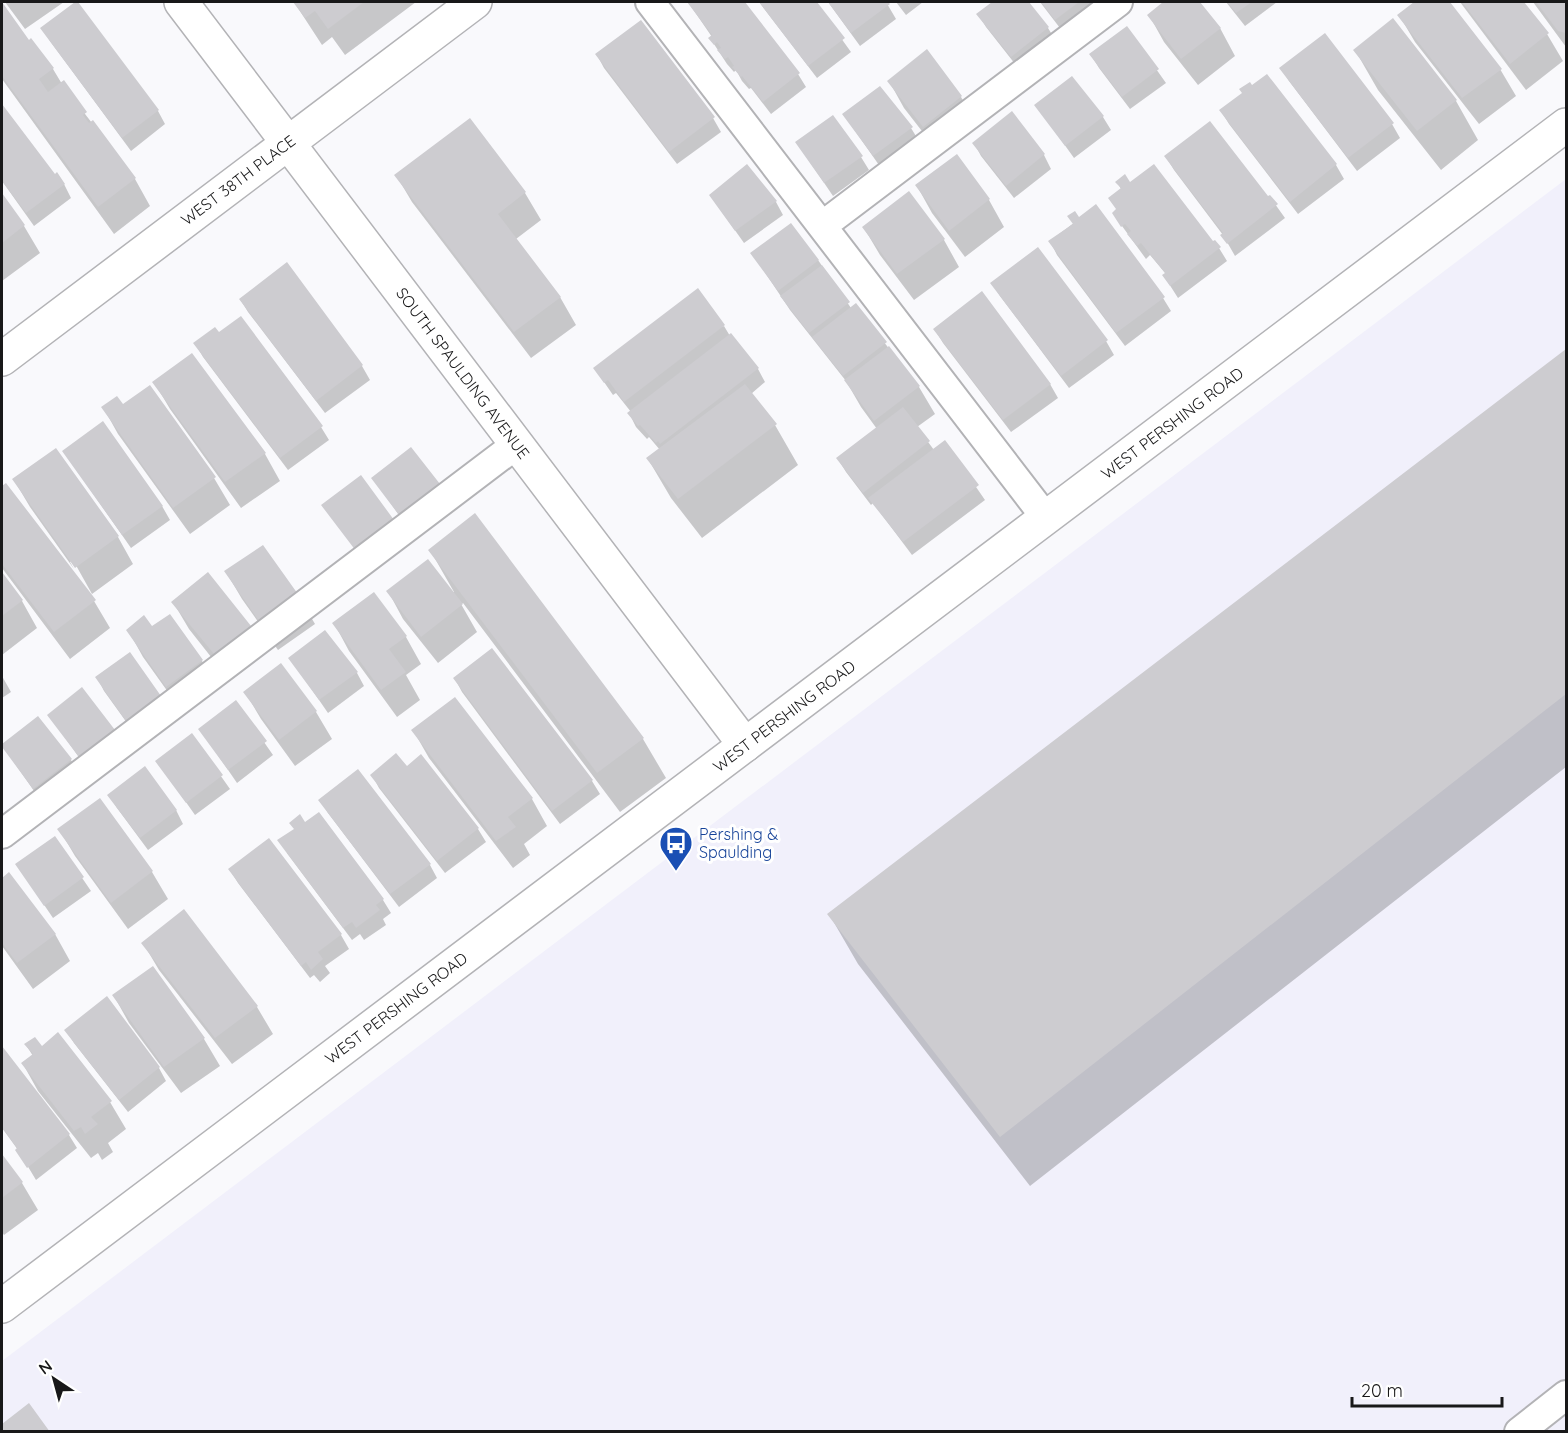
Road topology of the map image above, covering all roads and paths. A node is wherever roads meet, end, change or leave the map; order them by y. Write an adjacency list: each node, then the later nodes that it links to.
1 (181, 2): 6 (street, SOUTH SPAULDING AVENUE)
2 (475, 2): 6 (street, WEST 38TH PLACE)
3 (650, 2): 7 (lane)
4 (1118, 2): 7 (lane)
5 (1566, 125): 10 (street, WEST PERSHING ROAD)
6 (288, 142): 8 (street, WEST 38TH PLACE); 9 (street, SOUTH SPAULDING AVENUE)
7 (822, 226): 10 (lane)
8 (2, 359)
9 (517, 444): 11 (street, SOUTH SPAULDING AVENUE); 12 (lane)
10 (1046, 518): 11 (street, WEST PERSHING ROAD)
11 (745, 745): 13 (street, WEST PERSHING ROAD)
12 (2, 834)
13 (2, 1306)
14 (1566, 1395): 15 (lane)
15 (1519, 1431)

